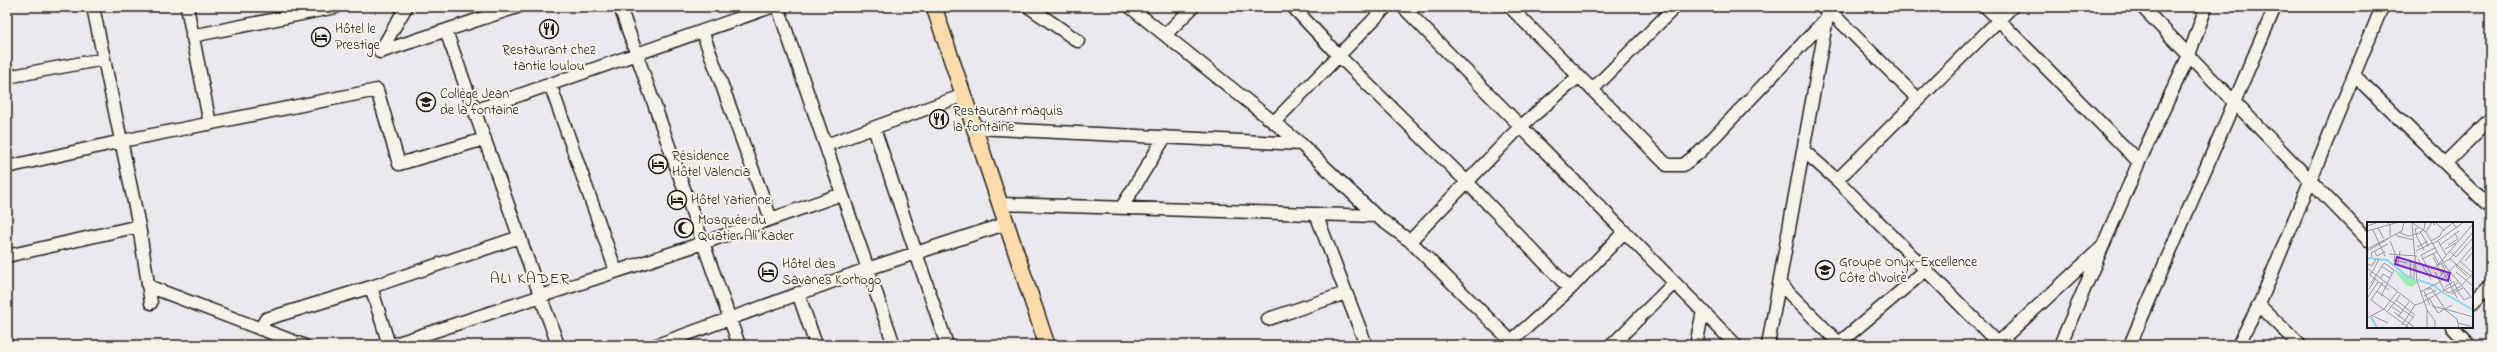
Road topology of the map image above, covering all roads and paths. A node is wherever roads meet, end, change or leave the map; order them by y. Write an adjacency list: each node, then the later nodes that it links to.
1 (93, 7): 34 (street)
2 (187, 7): 29 (street)
3 (336, 7): 29 (street)
4 (406, 7): 26 (street)
5 (517, 7): 26 (street)
6 (620, 7): 31 (street)
7 (771, 7): 27 (street)
8 (778, 7): 54 (street)
9 (934, 7): 40 (main road)
10 (1030, 7): 30 (street)
11 (1130, 7): 28 (street)
12 (1193, 7): 28 (street)
13 (1292, 7): 33 (street)
14 (1386, 7): 33 (street)
15 (1403, 7): 47 (street)
16 (1510, 7): 37 (street)
17 (1675, 7): 39 (street)
18 (1986, 7): 25 (street)
19 (2012, 7): 25 (street)
20 (2142, 7): 32 (street)
21 (2206, 7): 32 (street)
22 (2275, 7): 42 (street)
23 (2382, 7): 35 (street)
24 (1826, 11): 39 (street); 41 (street); 55 (street)
25 (1999, 20): 41 (street); 56 (street)
26 (446, 31): 43 (street)
27 (702, 31): 31 (street); 68 (street)
28 (1165, 35): 45 (street)
29 (192, 36): 46 (street)
30 (1078, 41)
31 (637, 54): 38 (street); 75 (street)
32 (2189, 55): 42 (street); 56 (street)
33 (1339, 56): 45 (street); 61 (street)
34 (104, 59): 36 (street); 52 (street)
35 (2355, 76): 57 (street); 60 (street)
36 (7, 77)
37 (1578, 77): 39 (street); 47 (street)
38 (550, 84): 43 (street); 81 (street)
39 (1592, 90)
40 (964, 95): 48 (street); 49 (main road)
41 (1918, 98): 59 (street)
42 (2234, 103): 60 (street); 118 (street)
43 (474, 111): 51 (street)
44 (2490, 119): 57 (street)
45 (1274, 122): 53 (street)
46 (210, 124): 51 (street); 52 (street)
47 (1520, 127): 61 (street); 71 (street)
48 (874, 128): 54 (street); 77 (street)
49 (976, 128): 50 (street); 63 (main road)
50 (1165, 137): 53 (street); 64 (street)
51 (485, 140): 72 (street)
52 (122, 141): 58 (street); 70 (street)
53 (1301, 144): 67 (street)
54 (826, 145): 62 (street)
55 (1804, 152): 59 (street); 83 (street)
56 (2139, 162): 76 (street)
57 (2446, 163): 65 (street)
58 (7, 167)
59 (1837, 180): 80 (street)
60 (2311, 181): 73 (street); 93 (street)
61 (1467, 182): 74 (street); 87 (street)
62 (842, 194): 68 (street); 79 (street)
63 (1001, 204): 64 (street); 69 (main road)
64 (1122, 207): 66 (street)
65 (2490, 207)
66 (1316, 214): 67 (street); 88 (street)
67 (1376, 216): 74 (street)
68 (771, 219): 75 (street)
69 (1008, 223): 77 (street); 112 (main road)
70 (139, 226): 78 (street); 85 (street)
71 (1624, 232): 82 (street); 87 (street)
72 (520, 237): 86 (street); 90 (street)
73 (2367, 239)
74 (1410, 241): 99 (street)
75 (702, 243): 81 (street); 95 (street)
76 (2105, 244): 102 (street); 117 (street)
77 (916, 253): 79 (street); 111 (street)
78 (7, 256)
79 (867, 269): 89 (street); 110 (street)
80 (1926, 270): 101 (street); 102 (street)
81 (616, 271): 90 (street)
82 (1674, 283): 94 (street); 100 (street)
83 (1780, 284): 101 (street); 116 (street)
84 (2490, 285): 91 (street)
85 (148, 286): 92 (street); 98 (street)
86 (371, 287): 98 (street); 104 (street)
87 (1570, 288): 99 (street)
88 (1346, 292): 96 (street); 113 (street)
89 (798, 293): 95 (street); 109 (street)
90 (543, 296): 105 (street); 106 (street)
91 (2473, 302)
92 (151, 303)
93 (2259, 304): 119 (street); 120 (street)
94 (1703, 311): 114 (street); 115 (street)
95 (729, 319): 107 (street); 108 (street)
96 (1268, 319)
97 (2453, 328): 121 (street)
98 (260, 329): 103 (street)
99 (1513, 343)
100 (1619, 343)
101 (1840, 344)
102 (1998, 344)
103 (303, 345)
104 (389, 345)
105 (392, 345)
106 (558, 345)
107 (657, 345)
108 (738, 345)
109 (816, 345)
110 (894, 345)
111 (947, 345)
112 (1047, 345)
113 (1366, 345)
114 (1696, 345)
115 (1736, 345)
116 (1768, 345)
117 (2060, 345)
118 (2130, 345)
119 (2238, 345)
120 (2300, 345)
121 (2469, 345)

